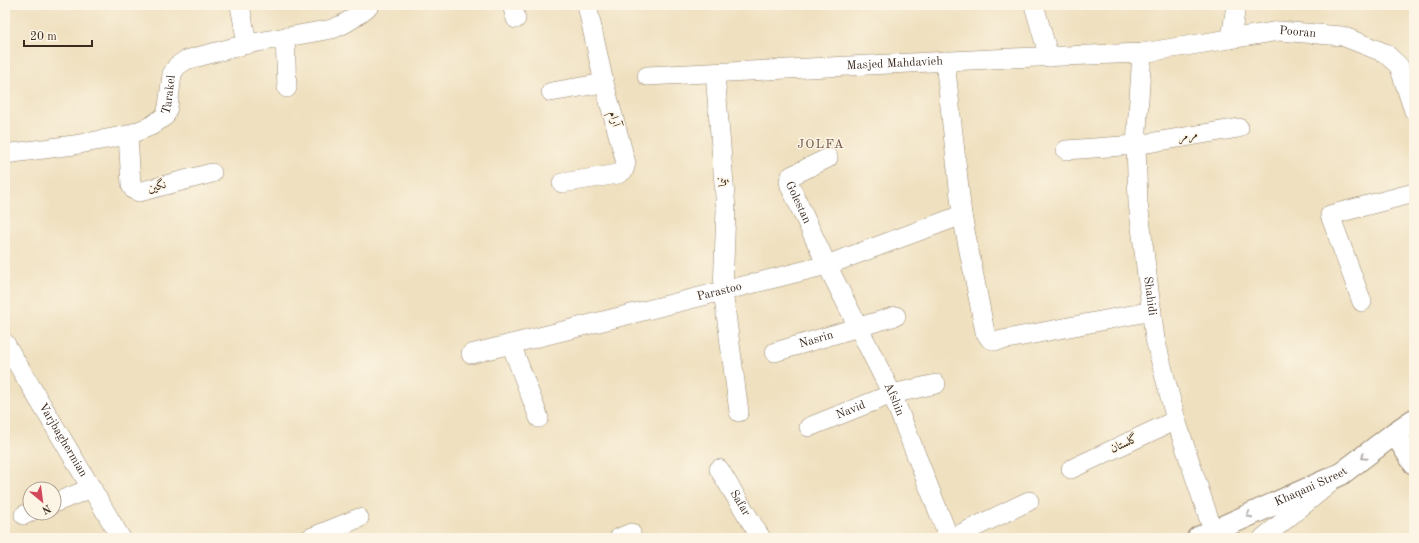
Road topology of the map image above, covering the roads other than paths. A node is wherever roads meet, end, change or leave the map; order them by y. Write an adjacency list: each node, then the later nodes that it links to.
1 (240, 5): 8 (street)
2 (370, 5): 6 (street, Tarakel)
3 (587, 5): 14 (street, آرام)
4 (1034, 5): 10 (street)
5 (1236, 5): 7 (street)
6 (285, 37): 8 (street, Tarakel); 15 (street)
7 (1231, 39): 9 (street, Pooran); 17 (street, Pooran)
8 (247, 44): 19 (street, Tarakel)
9 (1142, 53): 10 (street, Masjed Mahdavieh); 20 (street, Shahidi)
10 (1049, 57): 11 (street, Masjed Mahdavieh)
11 (945, 61): 12 (street, Masjed Mahdavieh); 27 (street)
12 (715, 73): 13 (street, Masjed Mahdavieh); 29 (street, نیما)
13 (647, 76)
14 (604, 83): 16 (street); 25 (street, آرام)
15 (287, 88)
16 (550, 92)
17 (1414, 111)
18 (1239, 128): 20 (street, مرمر)
19 (128, 135): 22 (street, Tarakel); 24 (street, نگین)
20 (1136, 145): 21 (street, مرمر); 31 (street, Shahidi)
21 (1066, 150)
22 (5, 154)
23 (828, 158): 28 (street, Golestan)
24 (212, 173)
25 (562, 183)
26 (1414, 194): 30 (street)
27 (962, 215): 28 (street, Parastoo); 31 (street)
28 (827, 266): 29 (street, Parastoo); 33 (street, Afshin)
29 (723, 291): 35 (street, Parastoo); 40 (street, نیما)
30 (1362, 302)
31 (1152, 310): 42 (street, Shahidi)
32 (896, 316): 33 (street, Nasrin)
33 (858, 328): 36 (street, Nasrin); 39 (street, Afshin)
34 (5, 343): 50 (street, Varjbaghermian)
35 (512, 344): 37 (street, Parastoo); 41 (street)
36 (775, 352)
37 (471, 354)
38 (936, 384): 39 (street, Navid)
39 (892, 394): 44 (street, Navid); 58 (street, Afshin)
40 (739, 412)
41 (539, 418)
42 (1176, 420): 47 (street, گلستان); 54 (street, Shahidi)
43 (1414, 420): 45 (street, Khaqani Street)
44 (809, 427)
45 (1395, 433): 46 (street); 49 (street, Khaqani Street, one-way to 49)
46 (1414, 463)
47 (1071, 468)
48 (719, 469): 57 (street, Safar)
49 (1341, 474): 54 (street, Khaqani Street, one-way to 54); 60 (street)
50 (92, 488): 51 (street); 55 (street, Varjbaghermian)
51 (62, 500)
52 (1029, 501): 59 (street)
53 (360, 518): 56 (street)
54 (1206, 535)
55 (121, 538)
56 (310, 538)
57 (761, 538)
58 (949, 538)
59 (952, 538)
60 (1263, 538)

